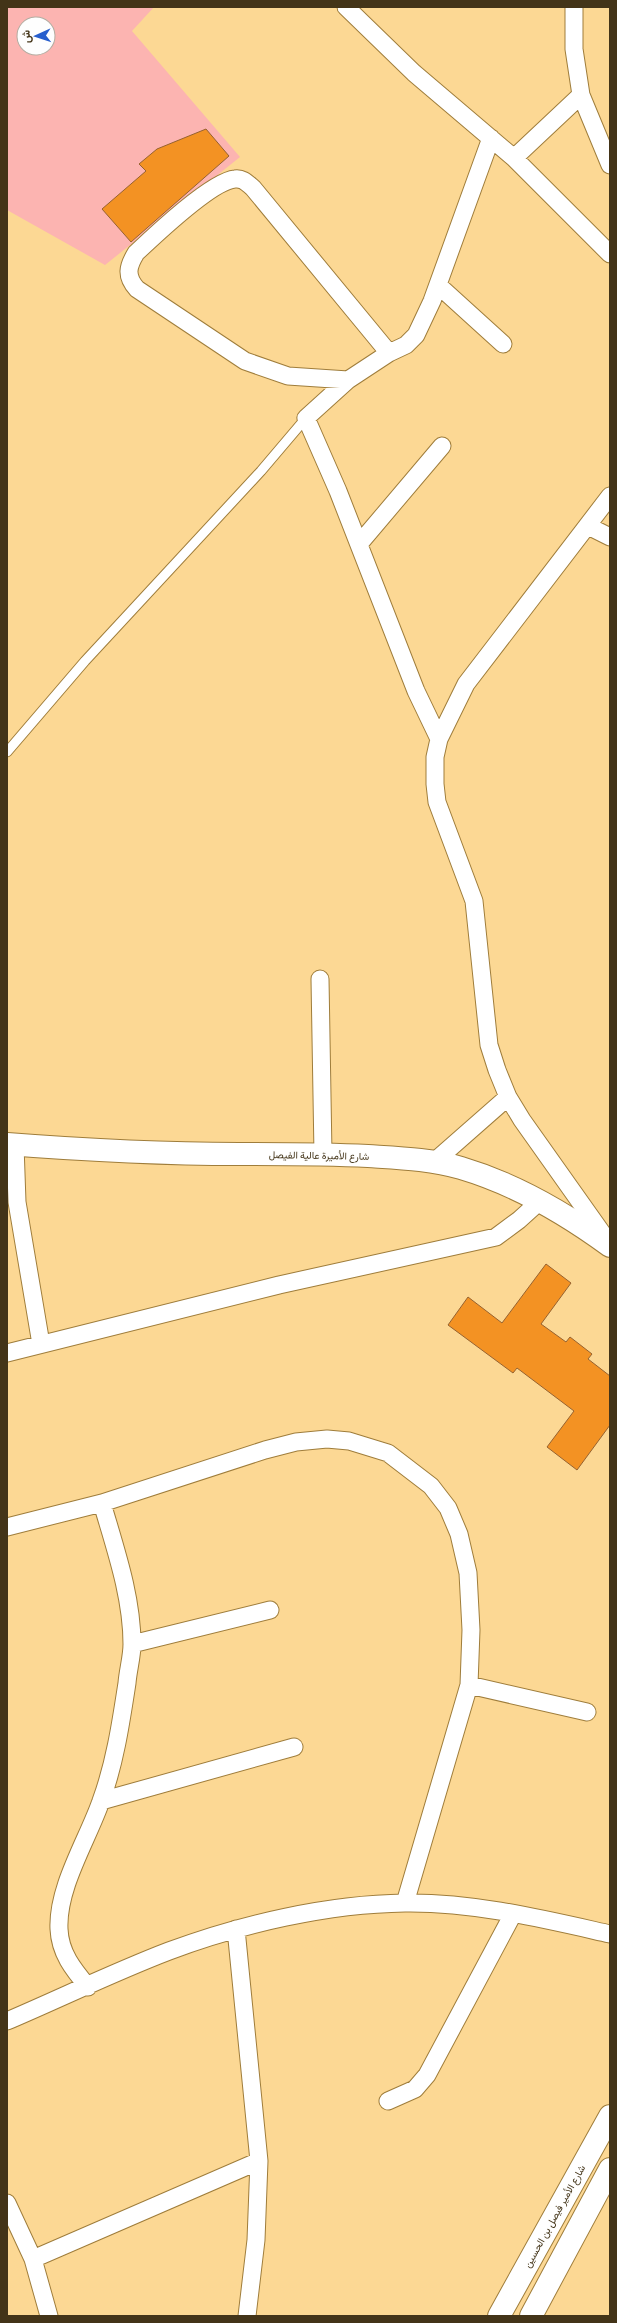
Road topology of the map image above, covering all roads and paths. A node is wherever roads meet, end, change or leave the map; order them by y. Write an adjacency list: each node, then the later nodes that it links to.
1 (346, 7): 4 (street)
2 (574, 7): 3 (street)
3 (581, 95): 5 (street); 6 (street)
4 (491, 138): 5 (street); 8 (street)
5 (514, 158): 7 (street)
6 (610, 165)
7 (610, 254)
8 (438, 285): 9 (street); 10 (street)
9 (503, 344)
10 (389, 353): 11 (street); 11 (street)
11 (348, 380): 12 (street)
12 (306, 418): 17 (street); 19 (lane)
13 (442, 446): 17 (street)
14 (610, 496): 15 (street)
15 (588, 526): 16 (street); 18 (street)
16 (610, 537)
17 (359, 544): 18 (street)
18 (438, 739): 21 (street)
19 (7, 752)
20 (320, 979): 23 (street)
21 (508, 1097): 24 (street); 26 (street)
22 (11, 1145): 23 (street, شارع الأميرة عالية الفيصل); 27 (street)
23 (323, 1154): 24 (street, شارع الأميرة عالية الفيصل)
24 (434, 1162): 25 (street, شارع الأميرة عالية الفيصل)
25 (540, 1201): 26 (street, شارع الأميرة عالية الفيصل); 27 (street)
26 (610, 1245)
27 (41, 1344): 28 (street)
28 (7, 1353)
29 (102, 1503): 30 (street); 32 (street); 33 (street)
30 (7, 1528)
31 (270, 1610): 32 (street)
32 (132, 1644): 36 (street)
33 (469, 1685): 34 (street); 37 (street)
34 (587, 1712)
35 (294, 1747): 36 (street)
36 (102, 1801): 41 (street)
37 (405, 1903): 38 (street); 39 (street)
38 (513, 1914): 40 (street); 43 (street)
39 (236, 1929): 41 (street); 45 (street)
40 (610, 1934)
41 (88, 1987): 42 (street)
42 (7, 2020)
43 (388, 2101)
44 (610, 2116): 51 (street, شارع الأمير فيصل بن الحسين)
45 (259, 2161): 48 (street); 50 (street)
46 (610, 2169): 52 (street)
47 (7, 2203): 48 (street)
48 (33, 2259): 49 (street)
49 (50, 2316)
50 (247, 2316)
51 (498, 2316)
52 (531, 2316)

